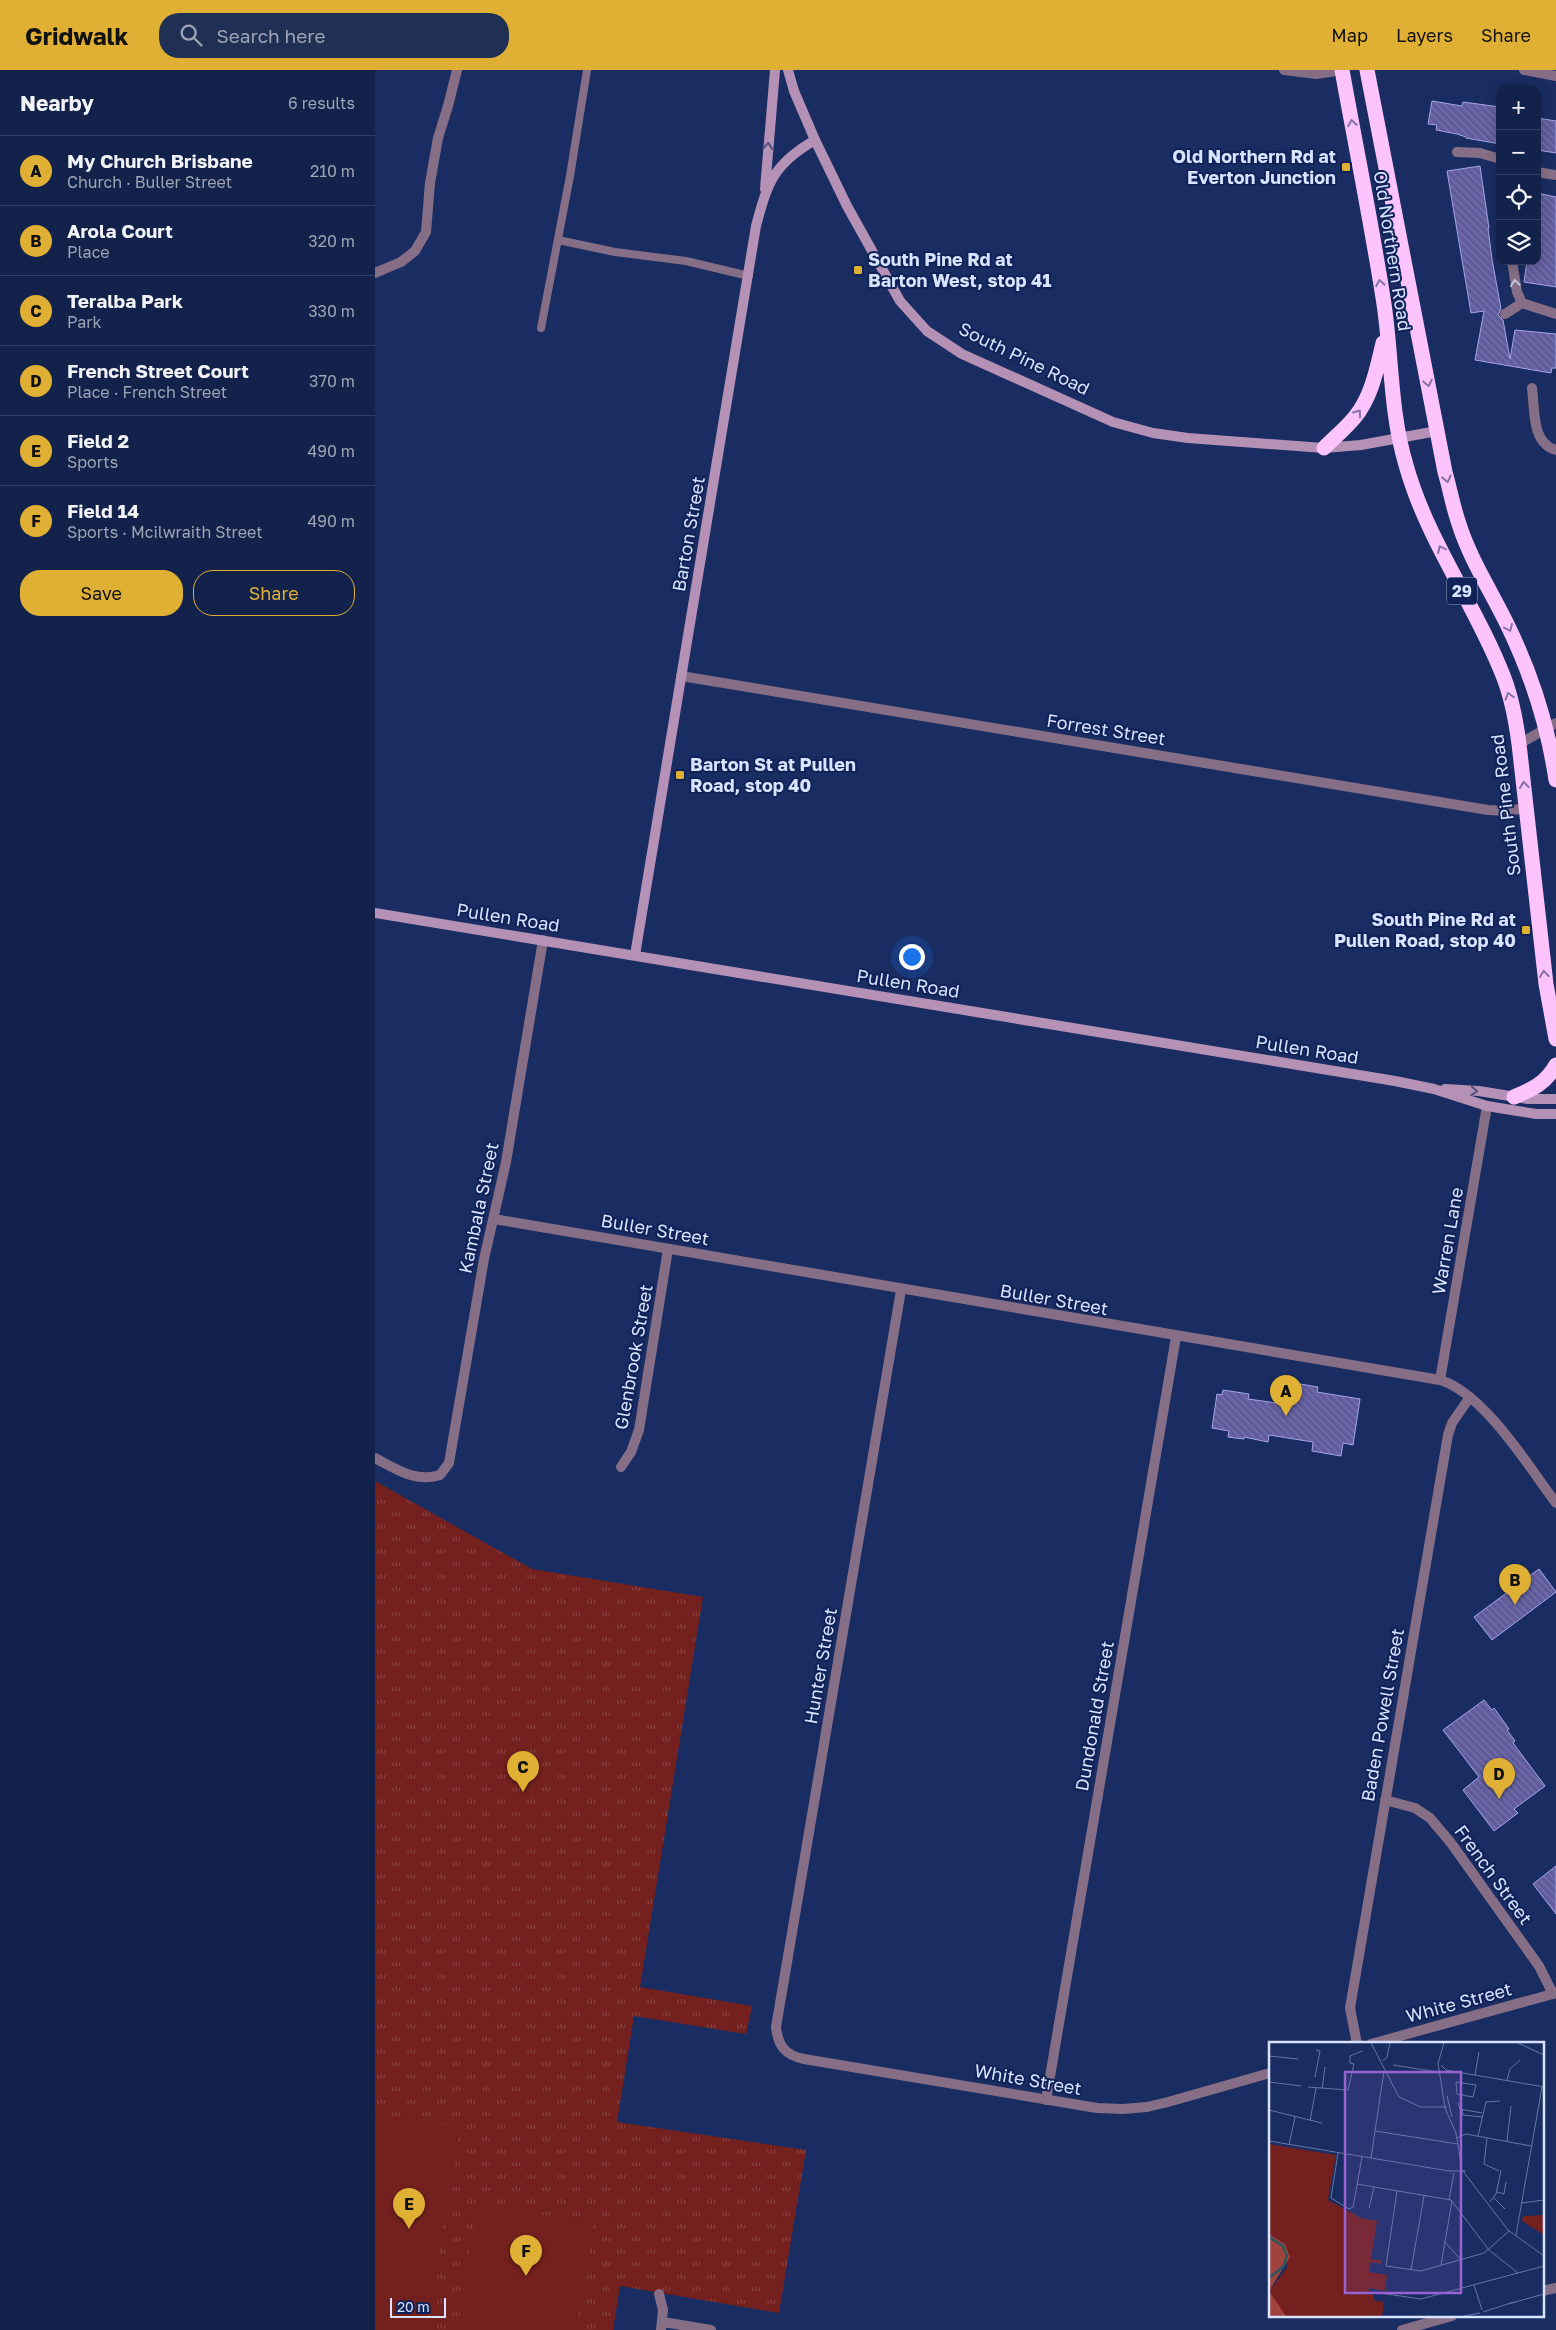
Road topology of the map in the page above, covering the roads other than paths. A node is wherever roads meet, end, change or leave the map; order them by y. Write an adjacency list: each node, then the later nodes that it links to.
1 (457, 70): 18 (street)
2 (587, 70): 16 (lane)
3 (775, 70): 15 (street, one-way to 3)
4 (788, 70): 10 (street, South Pine Road)
5 (1284, 70): 6 (street)
6 (1342, 70): 24 (highway, Old Northern Road, one-way to 6)
7 (1524, 70): 9 (street)
8 (1371, 73): 26 (highway, Old Northern Road, one-way to 26)
9 (1556, 76)
10 (815, 140): 15 (street, Barton Street); 28 (street, South Pine Road)
11 (1457, 152): 12 (street)
12 (1496, 158)
13 (1541, 173): 14 (street)
14 (1556, 175)
15 (764, 195): 19 (street, Barton Street)
16 (558, 240): 19 (lane); 23 (lane)
17 (1514, 265): 20 (street, one-way to 17)
18 (375, 272)
19 (749, 276): 30 (street, Barton Street)
20 (1522, 303): 21 (street); 22 (street)
21 (1505, 314)
22 (1556, 314)
23 (541, 328)
24 (1387, 331): 27 (highway, Old Northern Road); 28 (highway, one-way to 24)
25 (1532, 388): 29 (street)
26 (1437, 431): 27 (street, South Pine Road); 31 (highway, 29, one-way to 31)
27 (1399, 439): 28 (street, South Pine Road); 32 (highway, South Pine Road / 29, one-way to 27)
28 (1324, 448)
29 (1556, 450)
30 (681, 676): 34 (street, Forrest Street); 37 (street, Barton Street)
31 (1551, 726): 32 (street); 33 (highway, 29)
32 (1519, 744): 34 (highway, South Pine Road / 29, one-way to 32)
33 (1556, 780)
34 (1526, 808): 38 (highway, South Pine Road / 29, one-way to 34)
35 (375, 913): 36 (street, Pullen Road)
36 (543, 940): 37 (street, Pullen Road); 45 (street, Kambala Street)
37 (635, 955): 40 (street, Pullen Road)
38 (1556, 1039)
39 (1556, 1065): 41 (highway)
40 (1434, 1089): 41 (street, Pullen Road, one-way to 41); 43 (street, Pullen Road)
41 (1514, 1097): 42 (street, Pullen Road)
42 (1556, 1099)
43 (1487, 1106): 44 (street, Pullen Road); 49 (street, Warren Lane)
44 (1556, 1114)
45 (494, 1219): 46 (street, Buller Street); 51 (street, Kambala Street)
46 (669, 1249): 47 (street, Buller Street); 52 (street, Glenbrook Street)
47 (901, 1290): 48 (street, Buller Street); 58 (street, Hunter Street)
48 (1176, 1337): 49 (street, Buller Street); 60 (street, Dundonald Street)
49 (1440, 1380): 50 (street, Buller Street)
50 (1470, 1397): 53 (street, Buller Street); 54 (street, Baden Powell Street)
51 (375, 1458)
52 (621, 1467)
53 (1556, 1503)
54 (1385, 1800): 55 (street, French Street); 56 (street, Baden Powell Street)
55 (1555, 1994): 57 (street, White Street)
56 (1357, 2042)
57 (1378, 2042)
58 (781, 2047): 60 (street, White Street)
59 (1269, 2073): 60 (street, White Street)
60 (1046, 2100)
61 (1556, 2288): 62 (street)
62 (1543, 2292)
63 (659, 2294): 65 (street)
64 (1445, 2318): 67 (street)
65 (662, 2326): 66 (street)
66 (711, 2330)
67 (1402, 2330)

